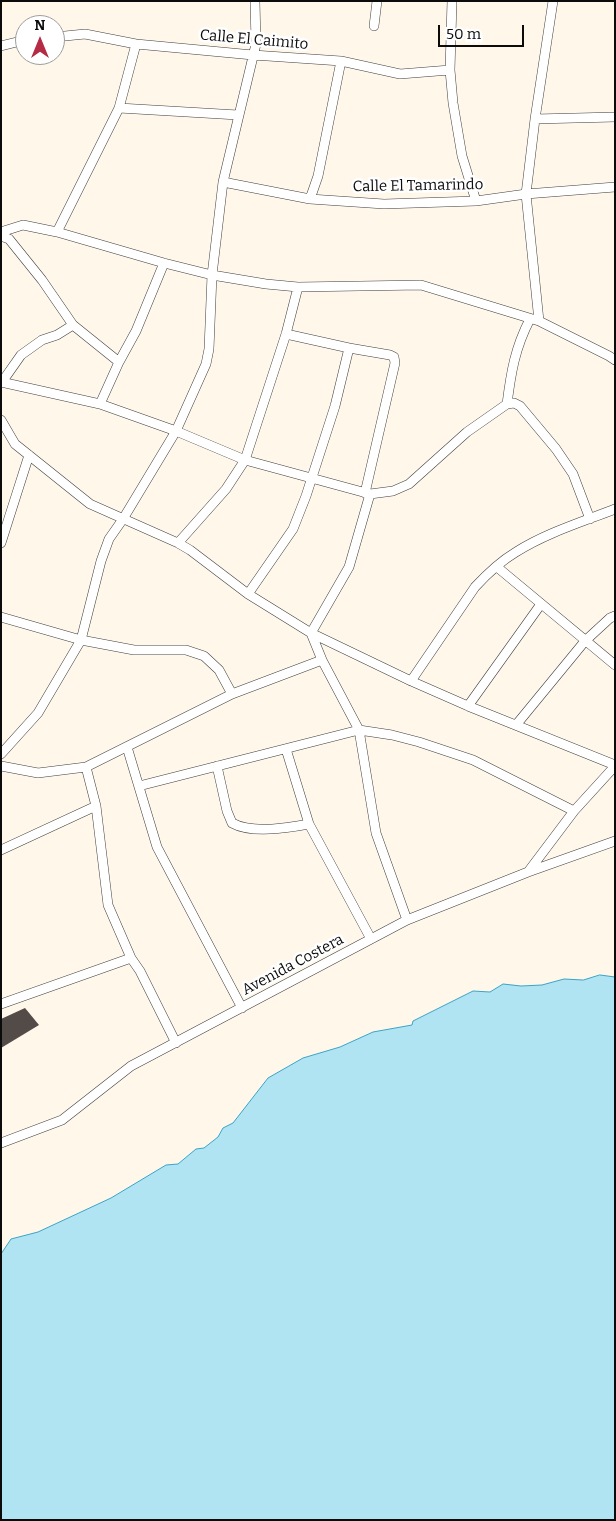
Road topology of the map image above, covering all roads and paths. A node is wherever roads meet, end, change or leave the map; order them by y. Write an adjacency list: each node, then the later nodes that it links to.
1 (255, 1): 10 (street)
2 (377, 1): 5 (street)
3 (452, 1): 12 (street)
4 (553, 1): 16 (street)
5 (374, 26)
6 (65, 36): 8 (street, Calle El Caimito)
7 (15, 42): 9 (street)
8 (136, 44): 10 (street, Calle El Caimito); 13 (street)
9 (1, 46)
10 (254, 55): 11 (street, Calle El Caimito); 14 (street)
11 (341, 61): 12 (street, Calle El Caimito); 20 (street)
12 (450, 70): 21 (street)
13 (119, 108): 14 (street); 22 (street)
14 (238, 115): 17 (street)
15 (615, 117): 16 (street)
16 (535, 119): 19 (street)
17 (223, 182): 20 (street, Calle El Tamarindo); 25 (street)
18 (615, 186): 19 (street, Calle El Tamarindo)
19 (526, 194): 21 (street, Calle El Tamarindo); 27 (street)
20 (310, 199): 21 (street, Calle El Tamarindo)
21 (476, 200)
22 (57, 232): 23 (street); 24 (street)
23 (1, 234): 28 (street)
24 (164, 263): 25 (street); 32 (street)
25 (212, 274): 26 (street); 37 (street)
26 (298, 287): 27 (street); 29 (street)
27 (534, 320): 31 (street); 35 (street)
28 (74, 325): 32 (street); 33 (street)
29 (286, 334): 30 (street); 39 (street)
30 (349, 348): 40 (street); 41 (street)
31 (615, 360)
32 (119, 362): 34 (street)
33 (2, 382): 34 (street)
34 (100, 404): 37 (street)
35 (507, 404): 41 (street); 44 (street)
36 (1, 420): 38 (street)
37 (176, 431): 39 (street); 43 (street)
38 (29, 455): 43 (street); 45 (street)
39 (245, 460): 40 (street); 46 (street)
40 (312, 478): 41 (street); 48 (street)
41 (368, 493): 52 (street)
42 (615, 510): 44 (street)
43 (122, 519): 46 (street); 53 (street)
44 (590, 519): 47 (street)
45 (1, 543)
46 (178, 543): 48 (street)
47 (497, 567): 49 (street); 57 (street)
48 (248, 594): 52 (street)
49 (542, 604): 54 (street); 59 (street)
50 (615, 616): 54 (street)
51 (1, 617): 53 (street)
52 (311, 633): 55 (street); 57 (street)
53 (80, 640): 58 (street); 64 (street)
54 (585, 641): 56 (street); 60 (street)
55 (322, 660): 58 (street); 61 (street)
56 (615, 665)
57 (411, 681): 59 (street)
58 (232, 694): 62 (street)
59 (468, 706): 60 (street)
60 (516, 726): 65 (street)
61 (360, 730): 63 (street); 71 (street); 76 (street)
62 (126, 747): 68 (street); 69 (street)
63 (286, 749): 67 (street); 72 (street)
64 (1, 754)
65 (615, 765): 71 (street)
66 (1, 766): 68 (street)
67 (217, 766): 69 (street); 72 (street)
68 (86, 767): 70 (street)
69 (139, 786): 80 (street)
70 (96, 806): 74 (street); 78 (street)
71 (574, 811): 75 (street)
72 (308, 824): 77 (street)
73 (615, 841): 75 (street, Avenida Costera)
74 (1, 850)
75 (528, 872): 76 (street, Avenida Costera)
76 (407, 920): 77 (street, Avenida Costera)
77 (371, 939): 80 (street, Avenida Costera)
78 (131, 958): 79 (street); 81 (street)
79 (1, 1004)
80 (242, 1008): 81 (street, Avenida Costera)
81 (176, 1043): 82 (street, Avenida Costera)
82 (1, 1143)

